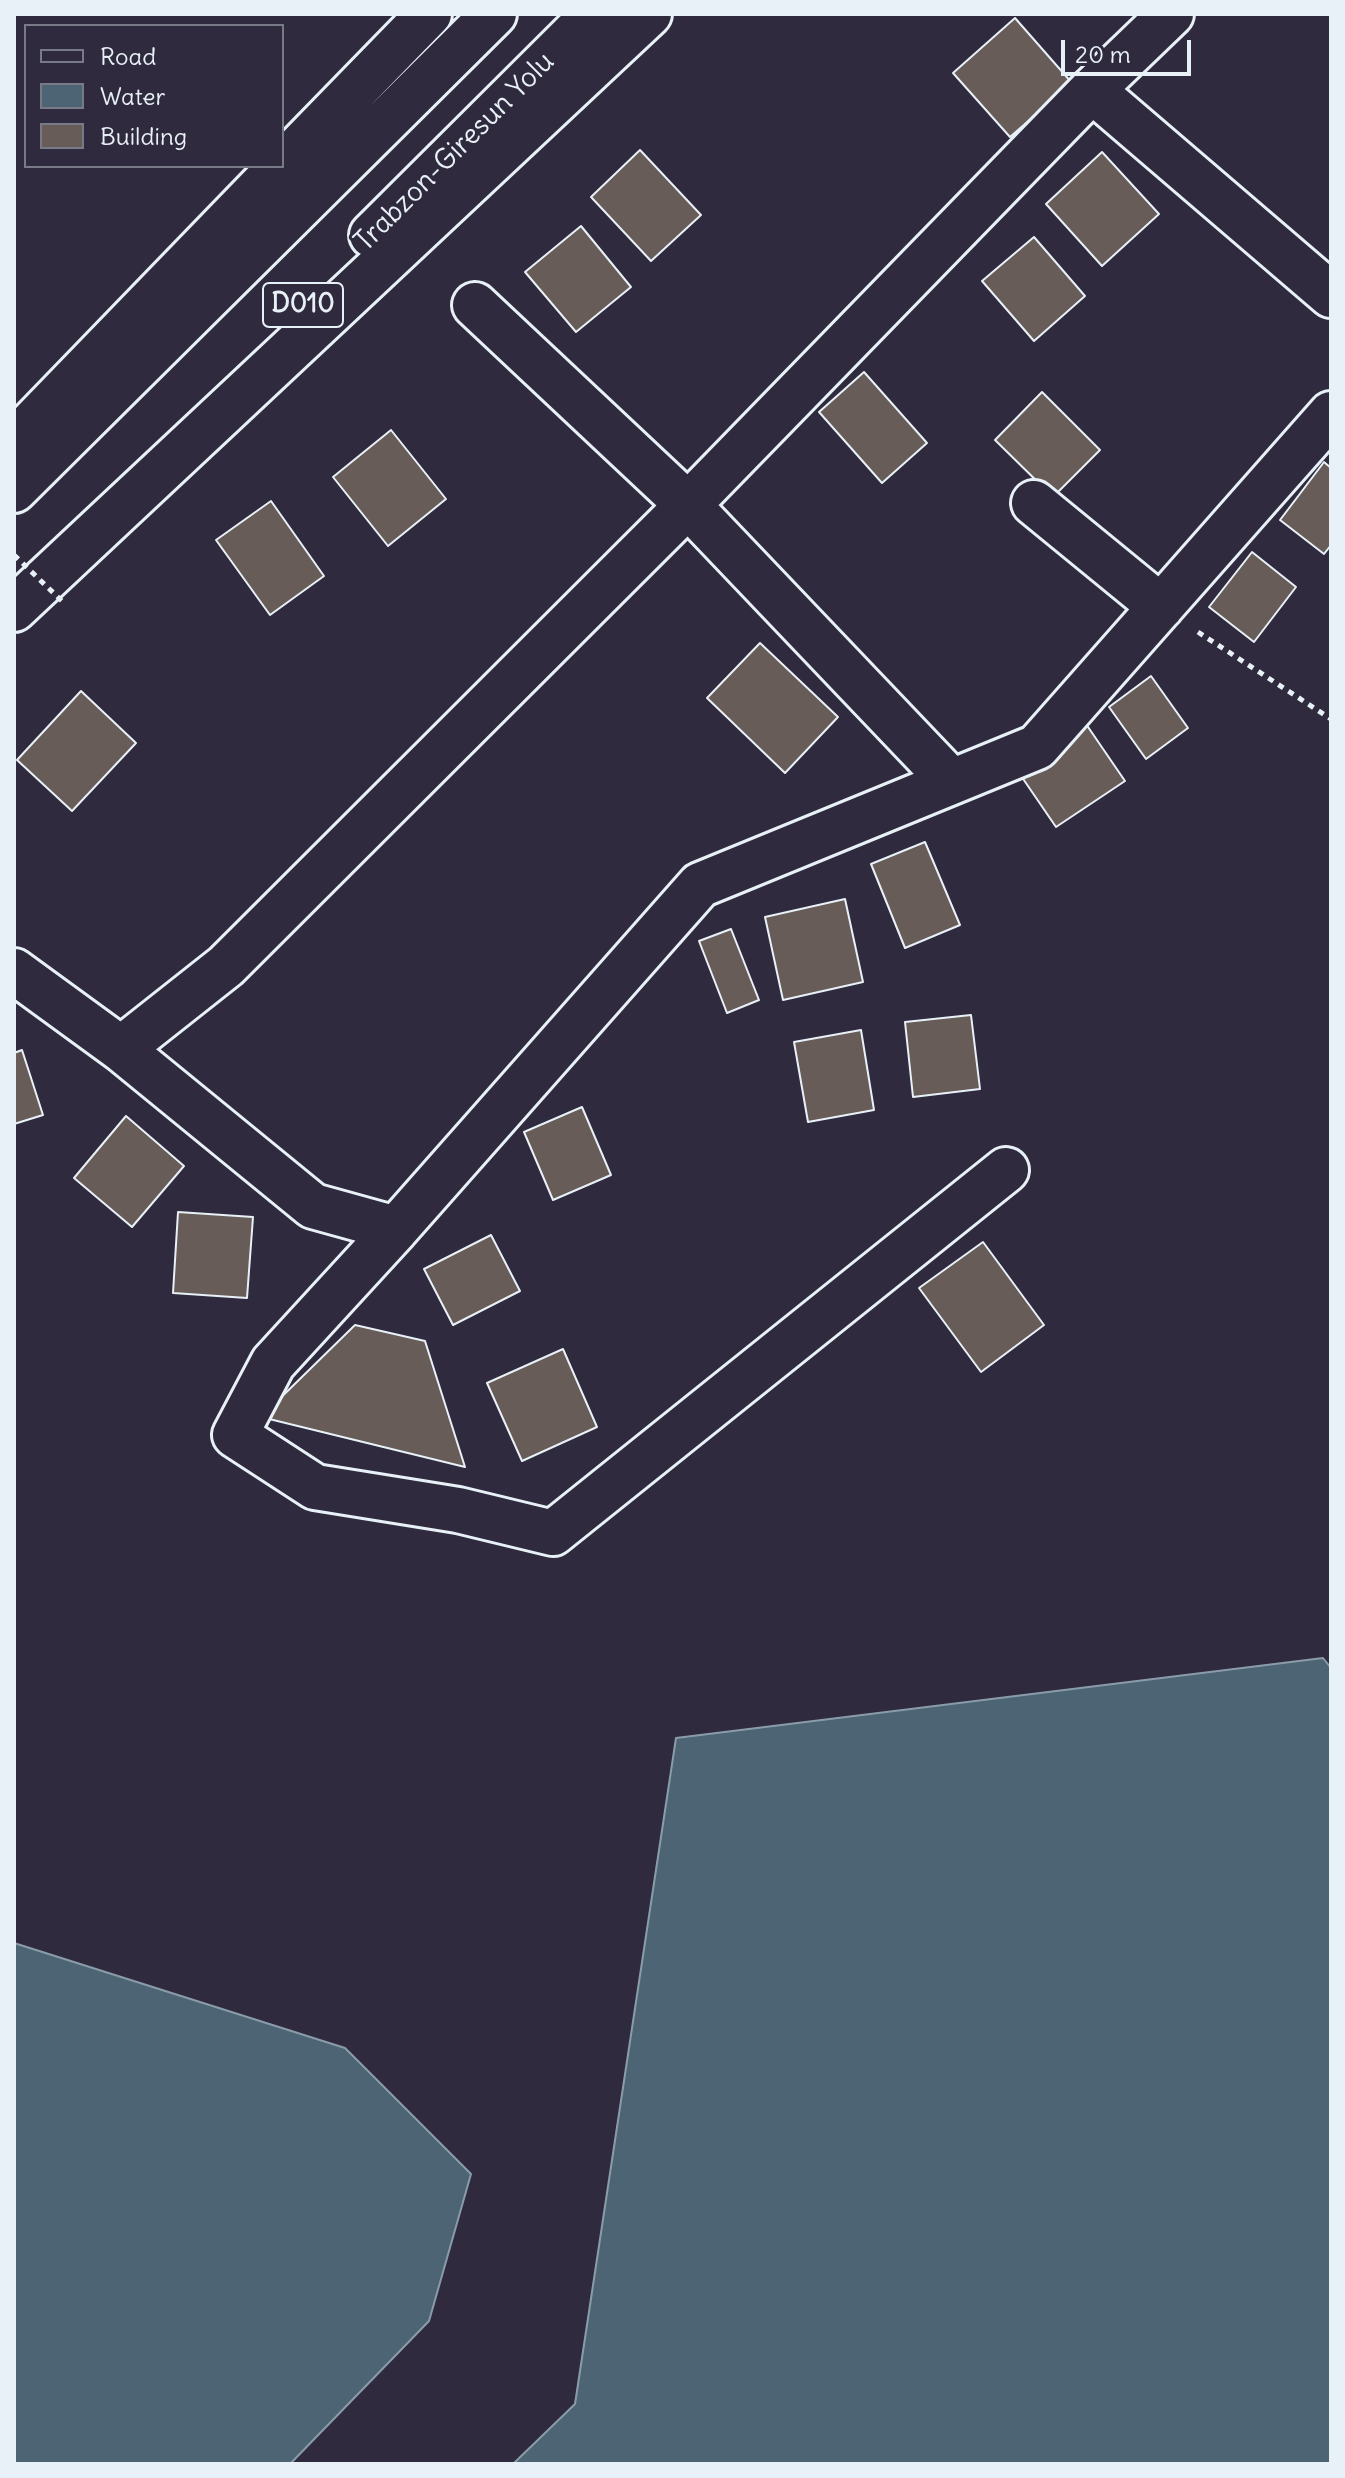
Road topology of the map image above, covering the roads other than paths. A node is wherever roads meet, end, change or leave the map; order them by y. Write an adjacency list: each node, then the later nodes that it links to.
1 (429, 14): 7 (main road)
2 (494, 14): 13 (main road, D010)
3 (594, 14): 16 (main road, Trabzon-Giresun Yolu / D010)
4 (649, 14): 18 (main road)
5 (1171, 14): 6 (main road)
6 (1092, 90): 9 (main road); 15 (main road)
7 (284, 162)
8 (278, 168): 12 (main road)
9 (1331, 295)
10 (475, 305): 15 (main road)
11 (1331, 414): 17 (main road)
12 (17, 435)
13 (14, 490)
14 (1034, 503): 17 (main road)
15 (688, 505): 19 (main road); 21 (main road)
16 (14, 598)
17 (1161, 607): 19 (main road)
18 (14, 609)
19 (951, 781): 23 (main road)
20 (14, 971): 21 (main road)
21 (121, 1049): 23 (main road)
22 (1006, 1170): 23 (main road)
23 (396, 1229)

